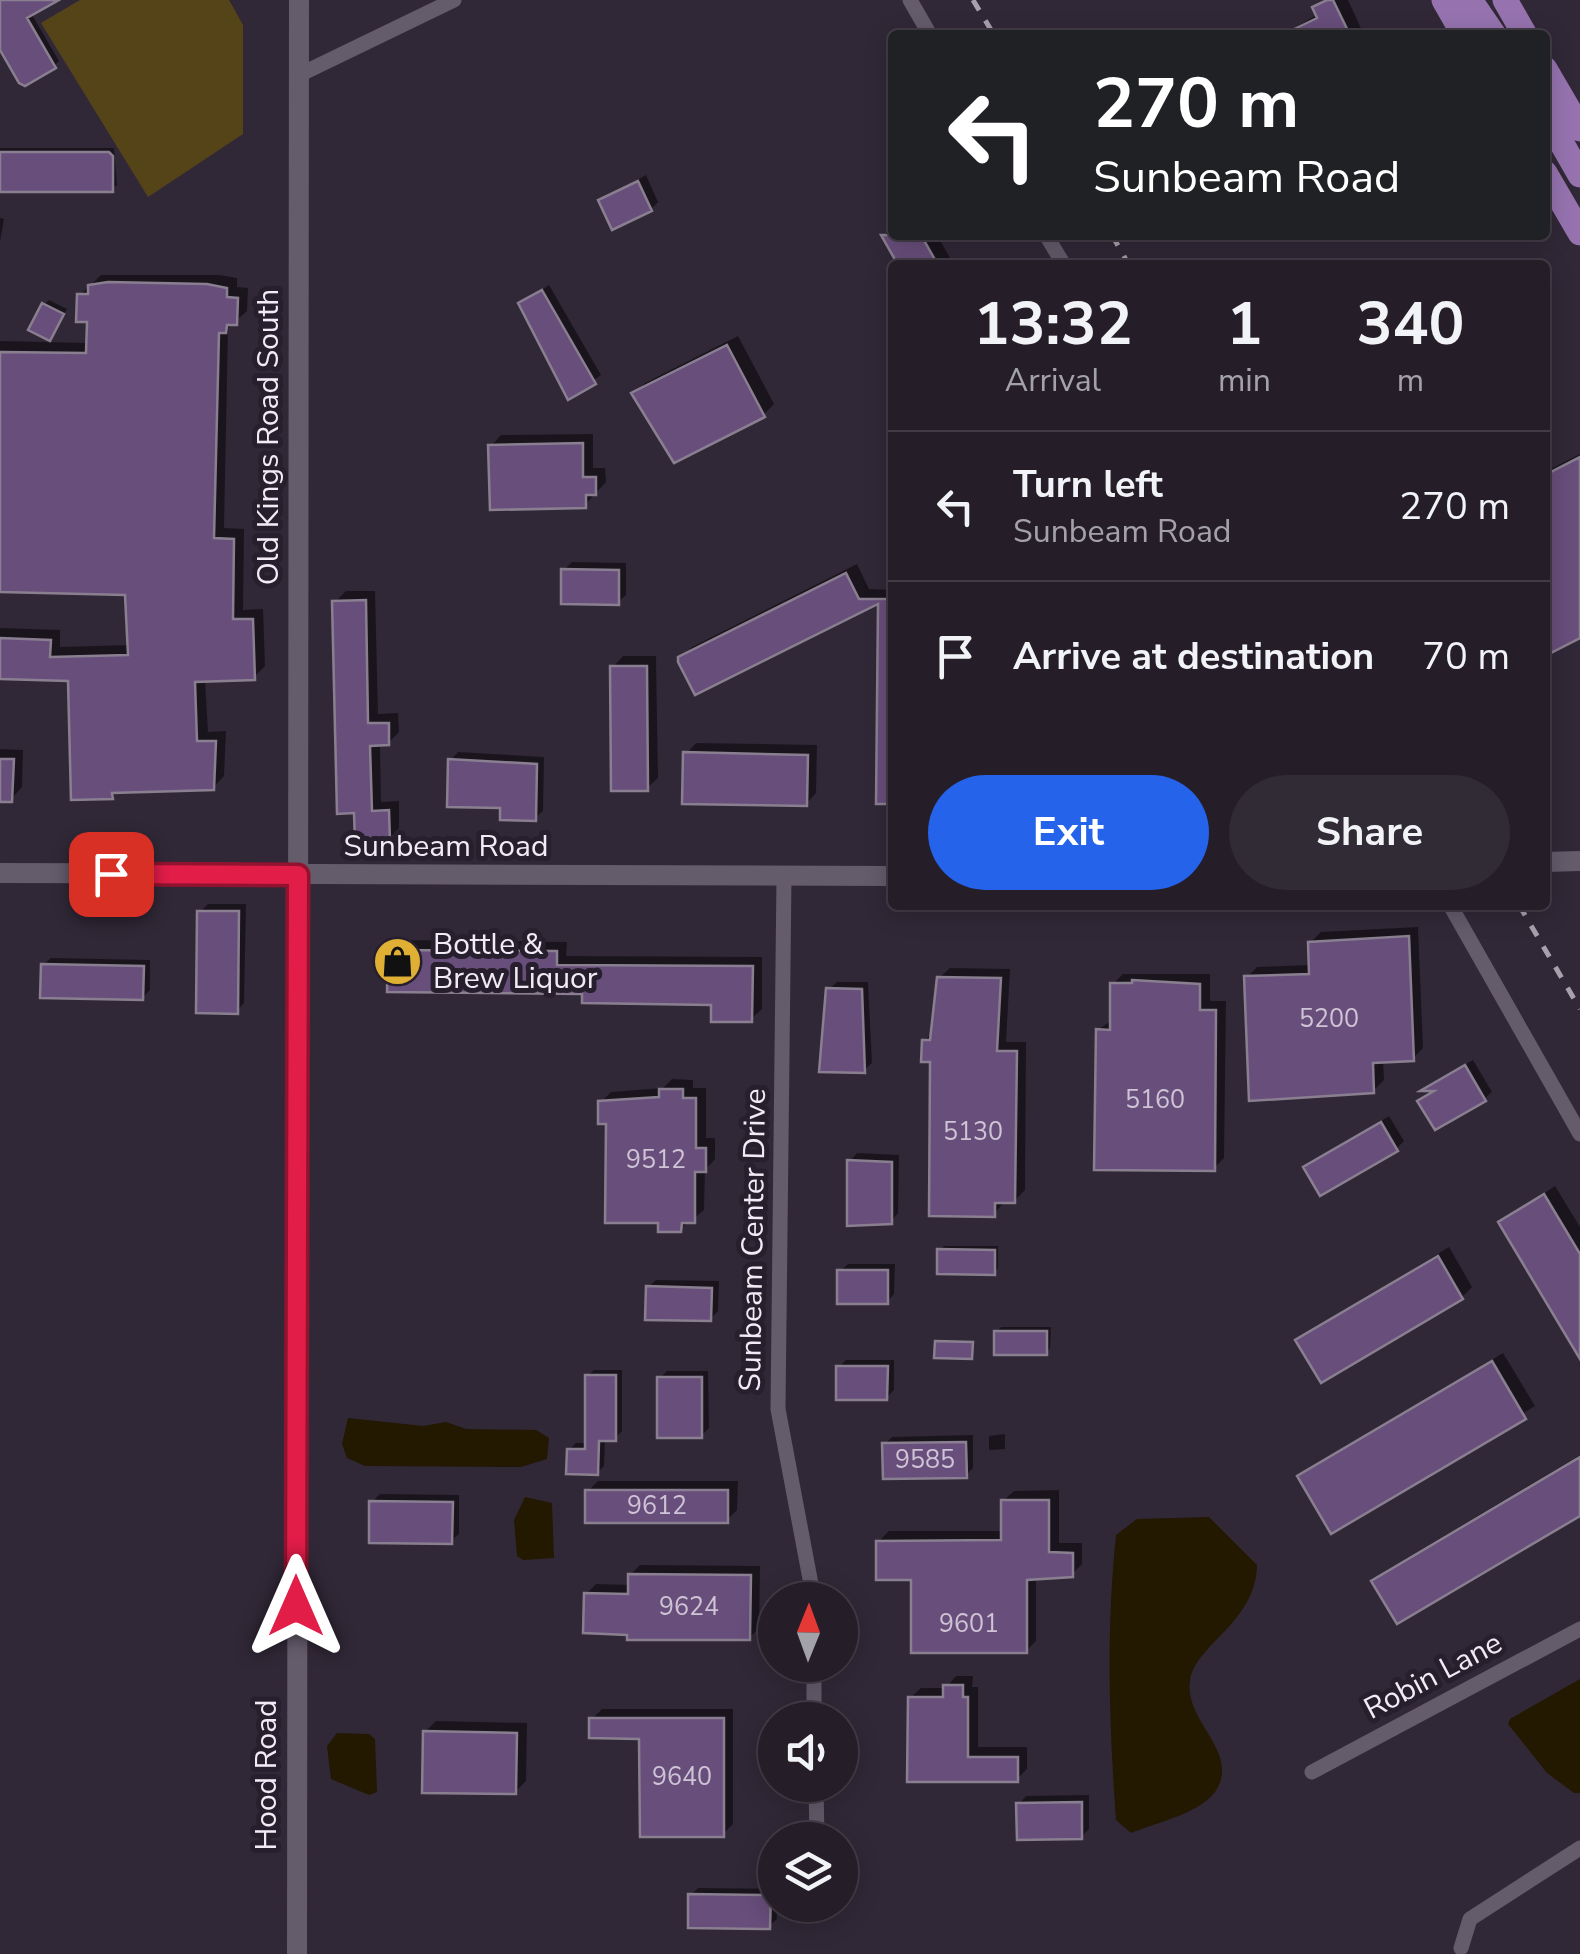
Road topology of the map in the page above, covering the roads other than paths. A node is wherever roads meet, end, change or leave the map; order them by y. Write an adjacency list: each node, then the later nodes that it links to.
1 (298, 0): 11 (street, Old Kings Road South)
2 (454, 0): 11 (street)
3 (910, 0): 7 (street)
4 (1444, 0): 8 (main road)
5 (1470, 0): 9 (main road)
6 (1505, 0): 10 (main road)
7 (927, 30)
8 (1461, 30)
9 (1491, 30)
10 (1522, 30)
11 (298, 75): 21 (street, Old Kings Road South)
12 (1550, 78): 14 (main road)
13 (1550, 123): 15 (main road)
14 (1580, 129)
15 (1580, 175)
16 (1550, 182): 17 (main road)
17 (1580, 233)
18 (1580, 861): 19 (street)
19 (1550, 862)
20 (0, 873): 21 (street, Sunbeam Road)
21 (298, 875): 23 (street, Sunbeam Road); 31 (street, Hood Road)
22 (888, 876): 23 (street, Sunbeam Road)
23 (784, 877): 26 (street, Sunbeam Center Drive)
24 (1453, 910): 25 (street)
25 (1580, 1134)
26 (811, 1582)
27 (1580, 1629): 28 (street, Robin Lane)
28 (1312, 1772)
29 (1580, 1848): 30 (street)
30 (1462, 1948)
31 (297, 1954)

